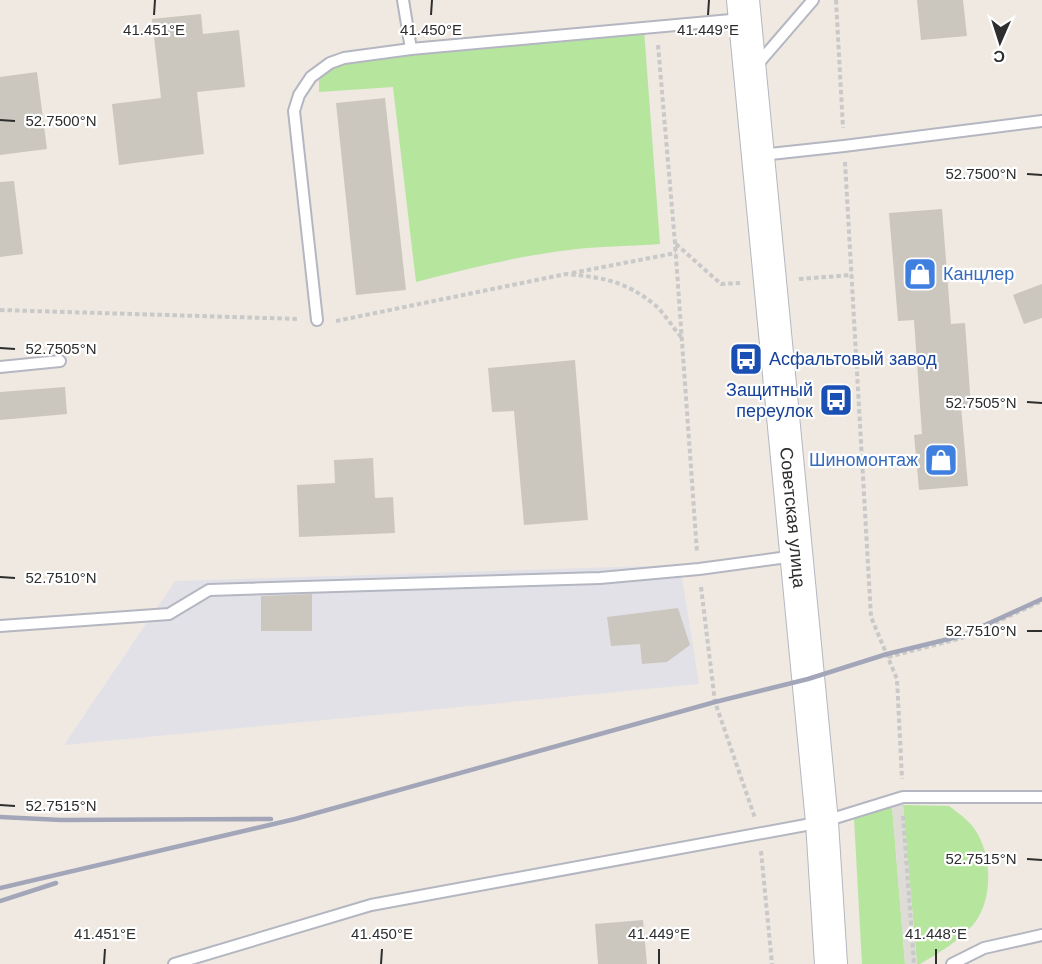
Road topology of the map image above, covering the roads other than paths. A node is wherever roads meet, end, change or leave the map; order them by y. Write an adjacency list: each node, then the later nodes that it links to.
1 (403, 0): 4 (lane)
2 (813, 0): 5 (lane)
3 (744, 9): 4 (lane); 5 (main road, Советская улица)
4 (411, 49): 8 (lane)
5 (750, 73): 7 (main road, Советская улица)
6 (1042, 121): 7 (lane)
7 (758, 156): 11 (main road, Советская улица)
8 (317, 320)
9 (60, 361): 10 (lane)
10 (0, 367)
11 (796, 556): 12 (lane); 14 (main road, Советская улица)
12 (0, 626)
13 (1042, 797): 14 (lane)
14 (822, 822): 16 (lane); 17 (main road, Советская улица)
15 (1042, 935): 18 (lane)
16 (174, 964)
17 (831, 964)
18 (952, 964)

